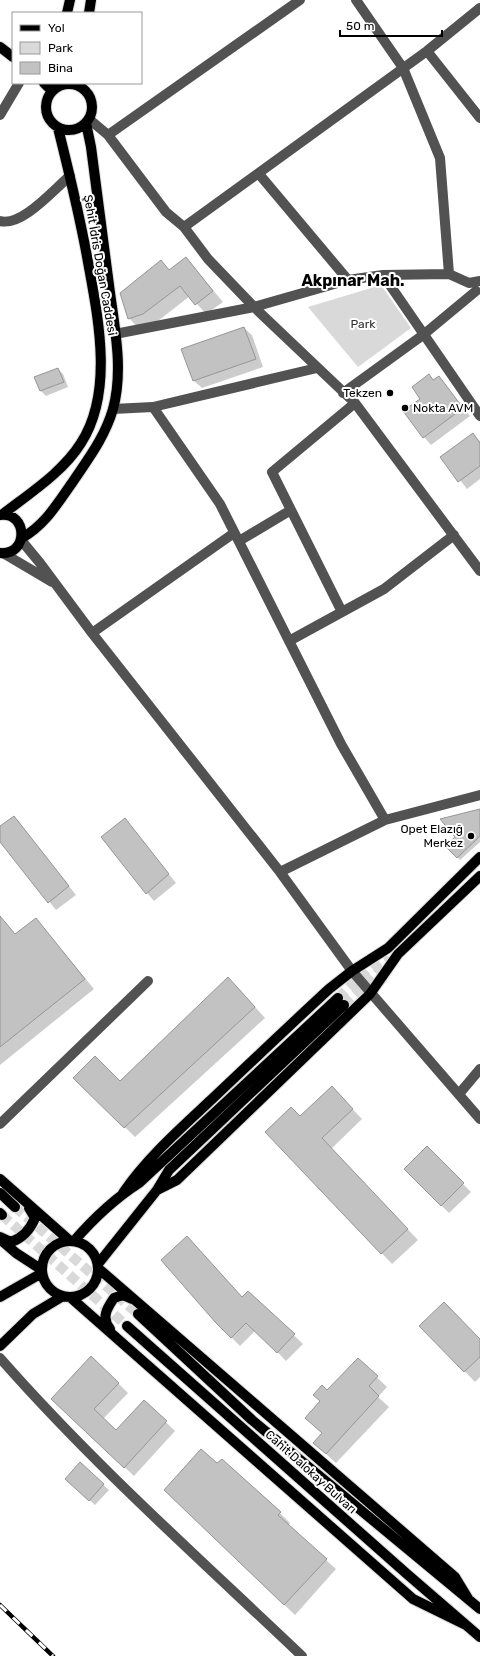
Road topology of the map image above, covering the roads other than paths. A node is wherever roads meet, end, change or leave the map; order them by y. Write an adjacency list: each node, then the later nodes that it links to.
1 (70, 0): 5 (main road)
2 (300, 0): 18 (street)
3 (356, 0): 9 (street)
4 (480, 8): 7 (street)
5 (66, 12)
6 (0, 47): 8 (main road)
7 (427, 51): 9 (street); 15 (street)
8 (12, 56)
9 (403, 68): 19 (street); 23 (street)
10 (19, 84): 14 (street)
11 (47, 84): 13 (main road)
12 (82, 86): 13 (main road); 16 (main road)
13 (57, 87): 17 (main road)
14 (0, 115)
15 (480, 118)
16 (87, 121): 17 (main road); 18 (street); 30 (main road)
17 (58, 128): 20 (main road, Şehit İdris Doğan Caddesi)
18 (108, 135): 22 (street)
19 (259, 174): 22 (street); 25 (street)
20 (70, 176): 21 (street); 39 (main road, Şehit İdris Doğan Caddesi)
21 (0, 221)
22 (184, 227): 29 (street)
23 (449, 274): 24 (street); 27 (street)
24 (383, 275): 25 (street); 31 (street)
25 (348, 280): 29 (street)
26 (480, 281): 27 (street)
27 (469, 283): 28 (street)
28 (478, 294): 31 (street)
29 (254, 307): 30 (street); 32 (street)
30 (115, 334): 36 (main road)
31 (423, 335): 33 (street); 37 (street)
32 (317, 368): 33 (street); 35 (street)
33 (343, 393): 34 (street)
34 (355, 403): 38 (street); 40 (street)
35 (153, 407): 36 (street); 41 (street)
36 (113, 409): 42 (main road)
37 (480, 416)
38 (291, 510): 41 (street); 46 (street)
39 (2, 514): 42 (main road)
40 (454, 535): 44 (street); 46 (street)
41 (237, 537): 47 (street); 48 (street)
42 (22, 539): 43 (main road); 45 (street)
43 (1, 553): 45 (street)
44 (480, 572)
45 (54, 583): 47 (street)
46 (342, 612): 48 (street)
47 (92, 633): 52 (street)
48 (289, 641): 50 (street)
49 (480, 795): 50 (street)
50 (385, 820): 52 (street)
51 (480, 856): 54 (main road)
52 (280, 872): 54 (street)
53 (480, 876): 56 (main road)
54 (352, 971): 56 (street); 63 (main road)
55 (148, 981): 60 (street)
56 (370, 994): 58 (street); 62 (main road)
57 (480, 1069): 58 (street)
58 (459, 1094): 59 (street)
59 (480, 1119)
60 (0, 1124)
61 (0, 1179): 65 (main road)
62 (157, 1190): 63 (main road); 69 (main road)
63 (123, 1193): 68 (main road)
64 (0, 1194): 66 (main road)
65 (20, 1197): 67 (main road); 68 (main road)
66 (15, 1207)
67 (0, 1238): 70 (main road)
68 (72, 1240): 69 (main road); 70 (main road)
69 (98, 1266): 71 (main road); 73 (main road)
70 (42, 1271): 71 (main road); 72 (main road)
71 (67, 1296): 76 (main road); 77 (main road)
72 (0, 1298)
73 (134, 1300): 76 (main road); 79 (main road)
74 (138, 1314): 79 (main road, Cahit Dalokay Bulvarı)
75 (127, 1326): 81 (main road, Cahit Dalokay Bulvarı)
76 (116, 1337): 81 (main road)
77 (0, 1346)
78 (0, 1358): 83 (street)
79 (469, 1600): 80 (main road, Cahit Dalokay Bulvarı)
80 (480, 1609)
81 (466, 1625): 82 (main road, Cahit Dalokay Bulvarı)
82 (480, 1637)
83 (302, 1656)

